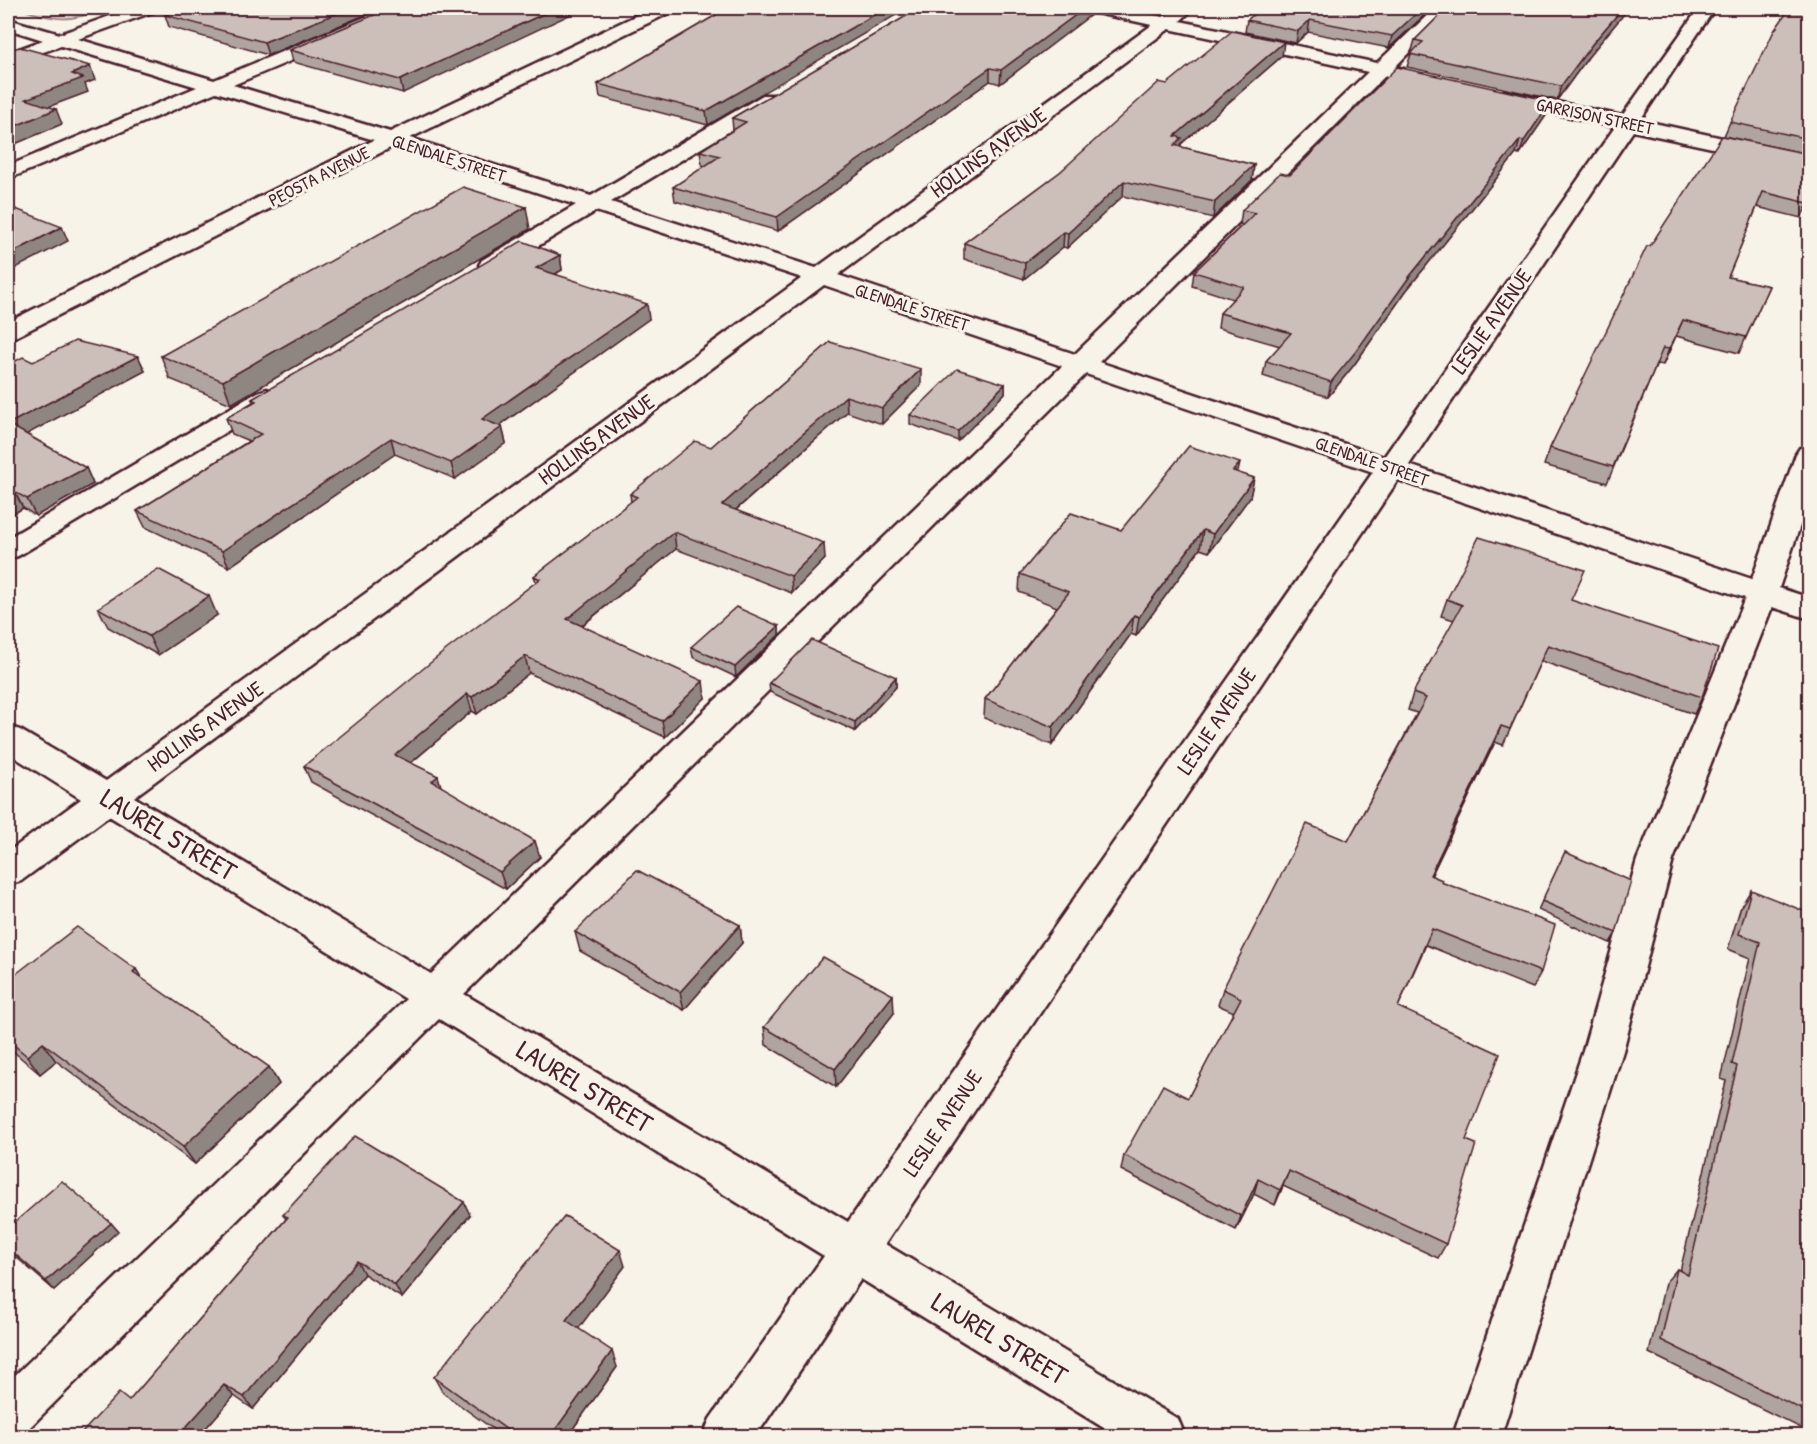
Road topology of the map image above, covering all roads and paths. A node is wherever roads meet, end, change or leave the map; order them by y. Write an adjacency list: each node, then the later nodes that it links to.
1 (147, 8): 9 (street)
2 (401, 8): 13 (street)
3 (665, 8): 17 (street, PEOSTA AVENUE)
4 (1098, 8): 7 (street)
5 (1444, 8): 11 (street)
6 (1707, 8): 16 (street, LESLIE AVENUE)
7 (1176, 15): 11 (street); 21 (street, HOLLINS AVENUE)
8 (8, 24): 9 (street, GLENDALE STREET)
9 (58, 40): 10 (street); 13 (street, GLENDALE STREET)
10 (8, 59)
11 (1382, 69): 12 (street); 24 (street)
12 (1416, 77)
13 (213, 86): 17 (street, GLENDALE STREET); 19 (street)
14 (789, 87): 20 (street)
15 (1483, 91): 16 (street, GARRISON STREET)
16 (1628, 123): 18 (street, GARRISON STREET); 27 (street, LESLIE AVENUE)
17 (392, 140): 20 (street, GLENDALE STREET); 23 (street, PEOSTA AVENUE)
18 (1809, 163)
19 (8, 173)
20 (594, 204): 21 (street, GLENDALE STREET); 22 (street)
21 (819, 276): 24 (street, GLENDALE STREET); 32 (street, HOLLINS AVENUE)
22 (470, 277)
23 (8, 331)
24 (1082, 364): 27 (street, GLENDALE STREET); 34 (street)
25 (285, 386): 28 (street)
26 (1809, 454): 29 (street)
27 (1390, 467): 29 (street, GLENDALE STREET); 35 (street, LESLIE AVENUE)
28 (8, 550)
29 (1762, 593): 30 (street, GLENDALE STREET); 39 (street)
30 (1809, 609)
31 (8, 738): 32 (street, LAUREL STREET)
32 (108, 797): 33 (street, HOLLINS AVENUE); 34 (street, LAUREL STREET)
33 (8, 871)
34 (436, 996): 35 (street, LAUREL STREET); 36 (street)
35 (855, 1249): 37 (street, LESLIE AVENUE); 38 (street, LAUREL STREET)
36 (8, 1415)
37 (727, 1437)
38 (1161, 1437)
39 (1477, 1437)

